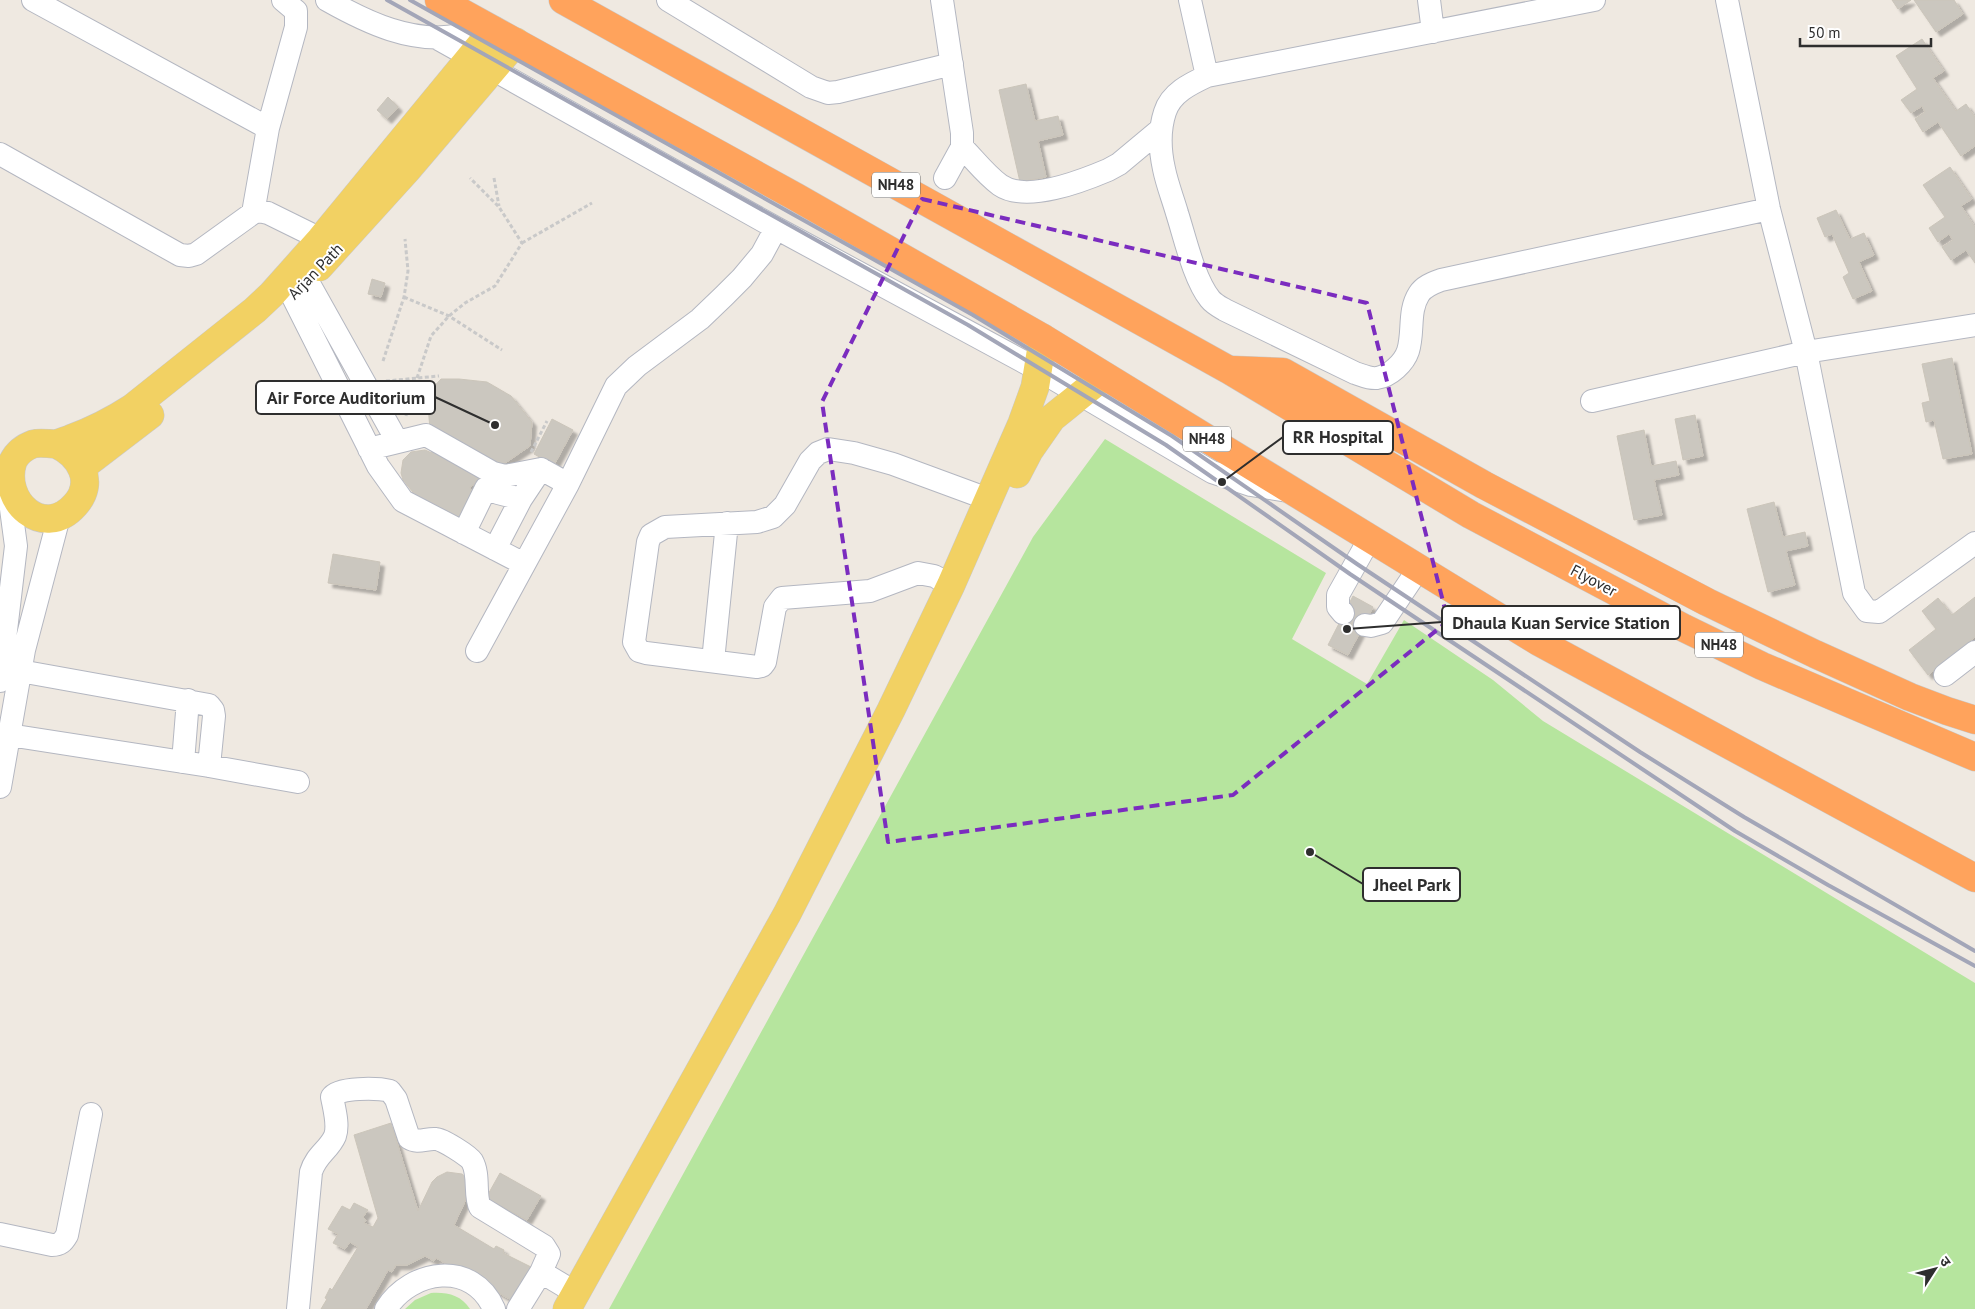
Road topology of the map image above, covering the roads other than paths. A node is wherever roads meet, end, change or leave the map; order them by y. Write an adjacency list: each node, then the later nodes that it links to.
1 (33, 0): 18 (street)
2 (282, 0): 18 (street)
3 (327, 0): 14 (street)
4 (439, 0): 13 (highway, NH48)
5 (563, 0): 34 (highway, NH48)
6 (668, 0): 16 (street)
7 (942, 0): 16 (street)
8 (1190, 0): 17 (street)
9 (1429, 0): 12 (street)
10 (1594, 0): 12 (street)
11 (1727, 0): 23 (street)
12 (1433, 32): 17 (street)
13 (498, 33): 14 (street); 15 (main road, Arjan Path); 31 (highway, NH48)
14 (435, 37): 15 (street)
15 (481, 64): 25 (street); 26 (main road, Arjan Path)
16 (952, 64): 20 (street)
17 (1207, 76): 19 (street)
18 (268, 128): 24 (street)
19 (1161, 129): 20 (street); 23 (street)
20 (962, 147): 22 (street)
21 (0, 154): 24 (street)
22 (945, 178)
23 (1769, 209): 32 (street)
24 (252, 213): 26 (street)
25 (776, 228): 33 (street); 45 (street)
26 (330, 243): 27 (main road, Arjan Path); 40 (main road, Arjan Path)
27 (300, 287): 28 (street); 30 (street); 43 (main road, Arjan Path)
28 (330, 321): 30 (street); 39 (street)
29 (1975, 325): 32 (street)
30 (310, 332): 42 (street)
31 (1043, 338): 33 (main road); 35 (highway, NH48)
32 (1806, 352): 37 (street); 54 (street)
33 (1037, 369): 36 (street); 38 (main road)
34 (1229, 370): 68 (highway); 70 (highway, Flyover / NH48)
35 (1104, 376): 36 (main road); 47 (highway, NH48)
36 (1079, 395): 38 (main road); 47 (street)
37 (1592, 401)
38 (1032, 428): 49 (main road); 81 (main road)
39 (397, 441): 42 (street); 44 (street)
40 (44, 444): 41 (main road, Arjan Path); 43 (main road); 46 (main road)
41 (0, 445)
42 (369, 449): 52 (street)
43 (82, 467): 50 (main road)
44 (541, 469): 45 (street); 48 (street)
45 (568, 484): 56 (street)
46 (5, 485): 50 (main road); 66 (street)
47 (1296, 492): 53 (highway, NH48)
48 (521, 499): 52 (street); 55 (street)
49 (988, 499): 51 (street); 58 (main road)
50 (59, 517): 64 (street)
51 (727, 523): 63 (street); 63 (street)
52 (464, 534): 55 (street)
53 (1370, 538): 57 (highway, NH48); 59 (street)
54 (1975, 543)
55 (495, 549): 56 (street)
56 (524, 564): 61 (street)
57 (1419, 568): 60 (street); 75 (highway, NH48)
58 (951, 585): 63 (street); 81 (main road)
59 (1344, 613)
60 (1365, 625)
61 (477, 650)
62 (1975, 652): 65 (street)
63 (712, 661)
64 (20, 670): 67 (street); 69 (street)
65 (1945, 675)
66 (0, 681)
67 (188, 700): 71 (street); 72 (street)
68 (1975, 720)
69 (9, 735): 71 (street); 74 (street)
70 (1975, 757)
71 (183, 762): 72 (street)
72 (210, 766): 73 (street)
73 (298, 782)
74 (0, 786)
75 (1924, 850): 76 (highway); 77 (highway, NH48)
76 (1975, 863)
77 (1975, 878)
78 (91, 1114): 79 (street)
79 (0, 1234)
80 (541, 1272): 81 (street); 82 (street); 85 (street)
81 (575, 1304)
82 (298, 1309)
83 (386, 1309): 84 (street)
84 (494, 1309)
85 (518, 1309)

